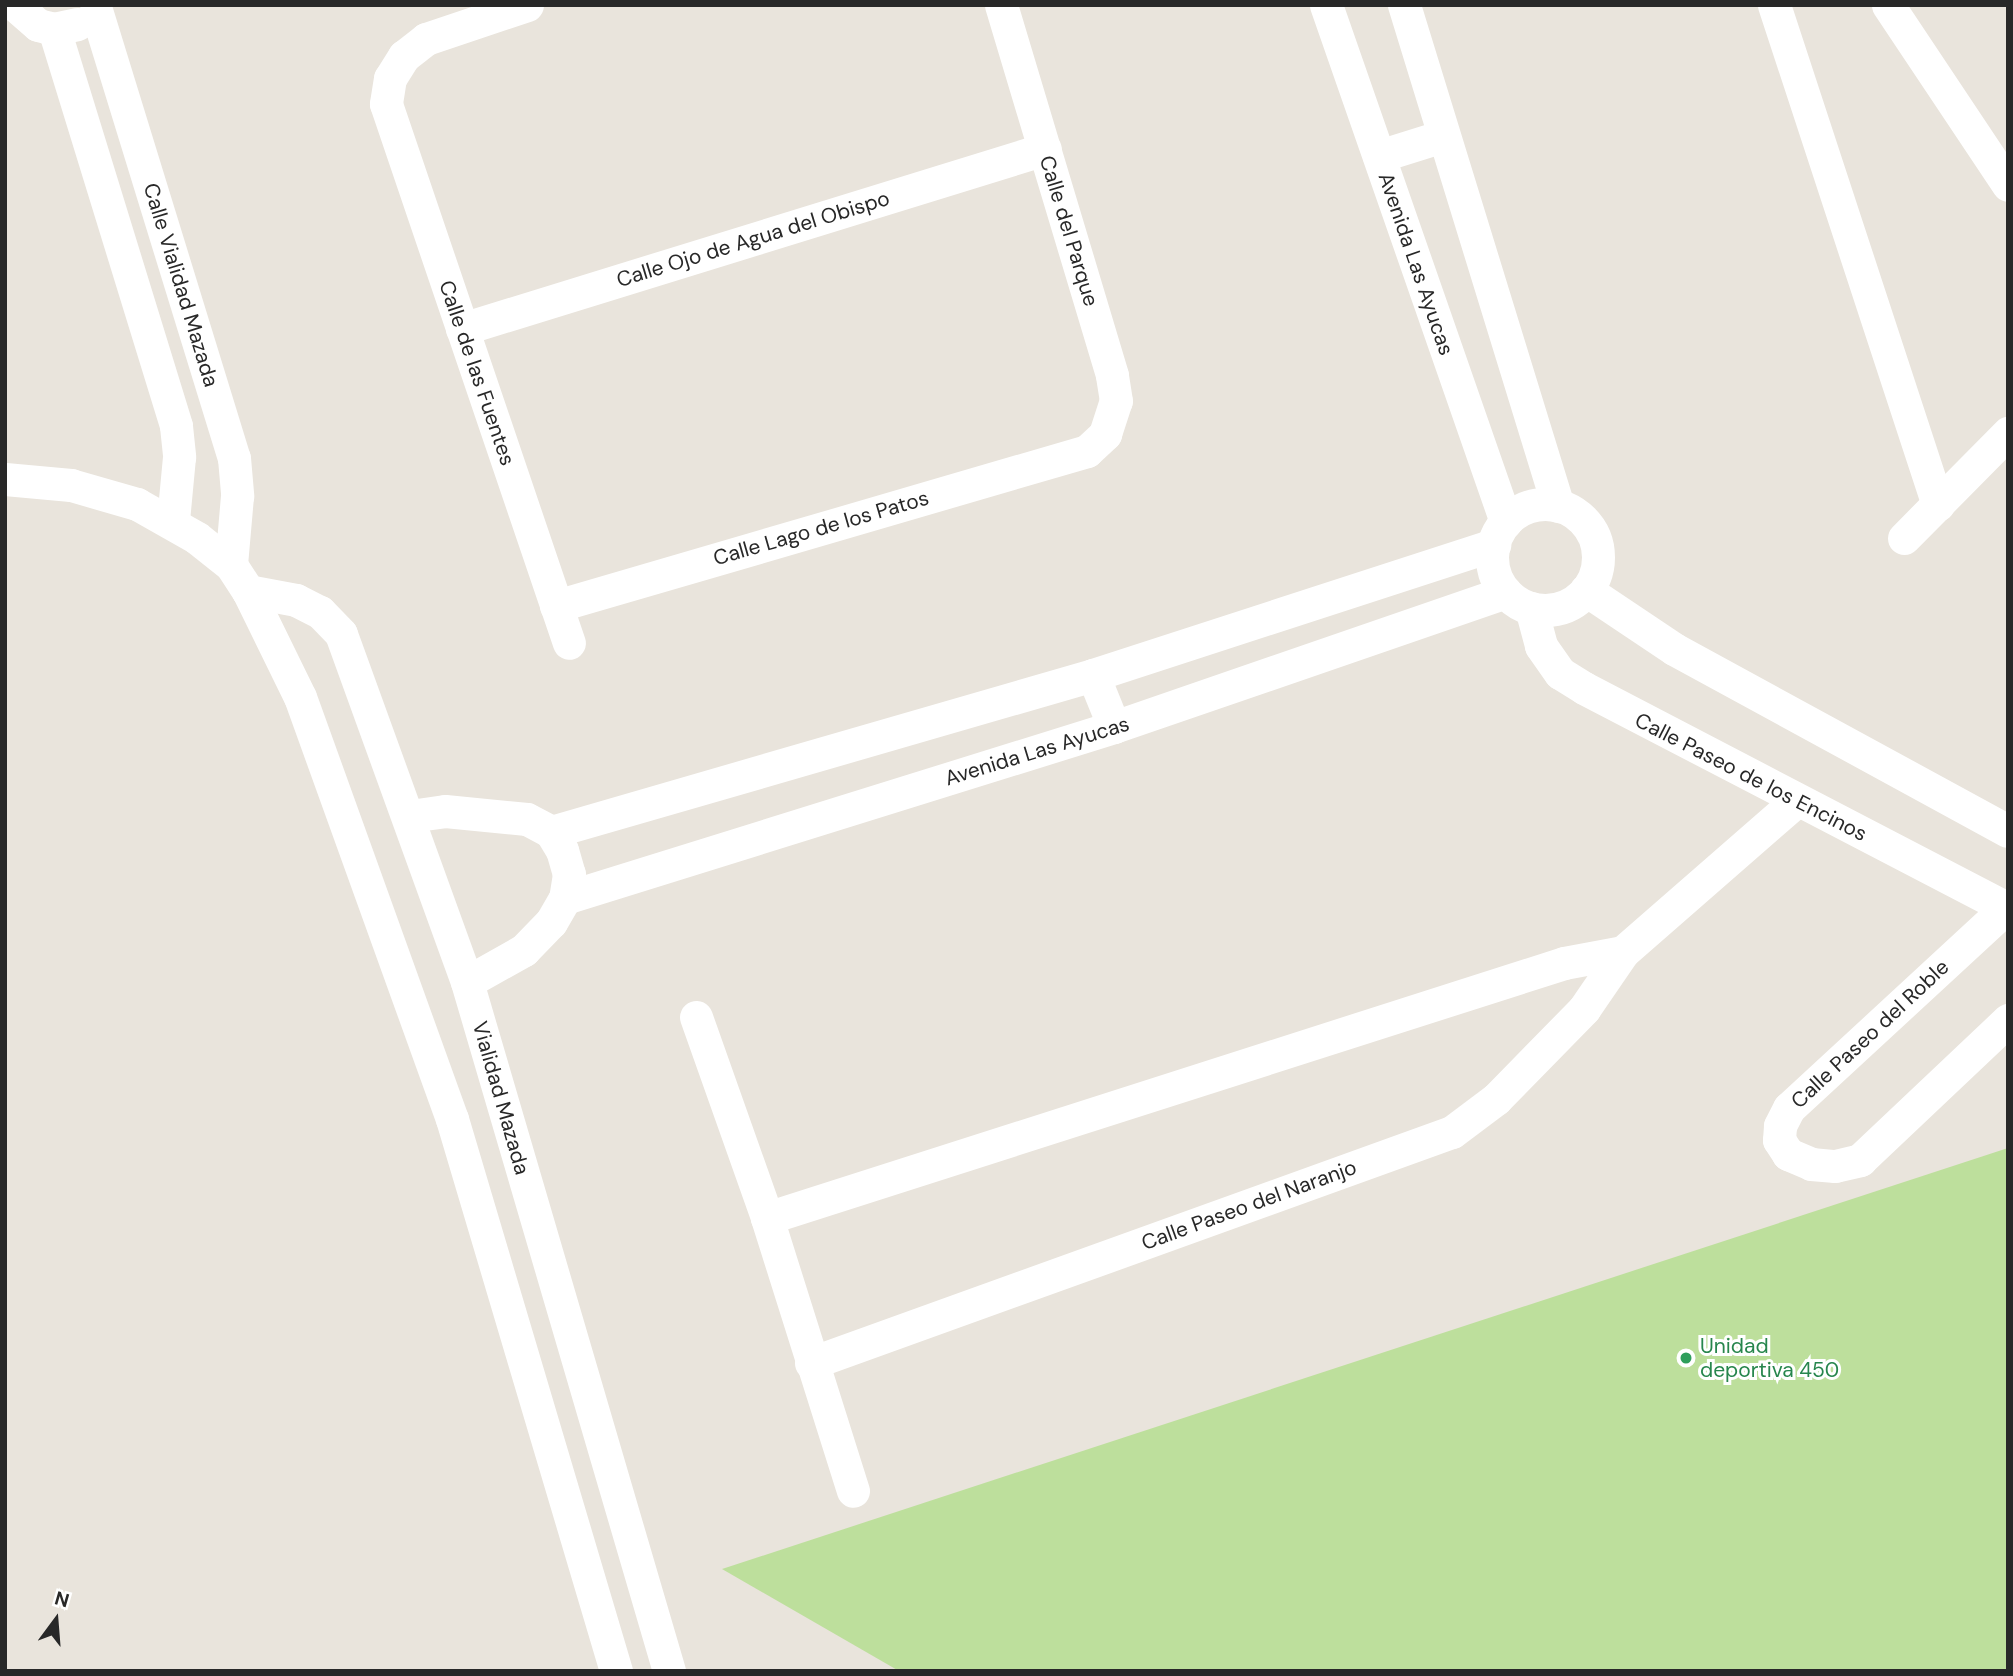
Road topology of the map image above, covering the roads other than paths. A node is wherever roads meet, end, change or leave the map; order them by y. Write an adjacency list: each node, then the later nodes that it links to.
1 (15, 5): 9 (street)
2 (527, 5): 14 (street, Calle de las Fuentes)
3 (1001, 5): 11 (street, Calle del Parque)
4 (1326, 5): 12 (street, Avenida Las Ayucas)
5 (1404, 5): 10 (street)
6 (1774, 5): 18 (street)
7 (1888, 5): 13 (street)
8 (97, 8): 9 (street); 23 (street, Calle Vialidad Mazada)
9 (54, 29): 20 (street)
10 (1443, 136): 12 (street); 19 (street)
11 (1045, 149): 14 (street, Calle Ojo de Agua del Obispo); 16 (street, Calle del Parque)
12 (1378, 156): 21 (street, Avenida Las Ayucas)
13 (2008, 185)
14 (462, 329): 26 (street, Calle de las Fuentes)
15 (2008, 433): 18 (street)
16 (1087, 451): 26 (street, Calle Lago de los Patos)
17 (5, 479): 20 (street)
18 (1938, 505): 22 (street)
19 (1558, 506): 21 (street); 24 (street)
20 (173, 521): 23 (street)
21 (1500, 533): 25 (street); 28 (street)
22 (1904, 538)
23 (239, 578): 31 (street, Vialidad Mazada); 43 (street)
24 (1586, 590): 25 (street); 32 (street)
25 (1518, 600): 29 (street, Avenida Las Ayucas); 30 (street, Calle Paseo de los Encinos)
26 (556, 606): 27 (street, Calle de las Fuentes)
27 (569, 643)
28 (1093, 675): 29 (street); 33 (street)
29 (1114, 727): 34 (street, Avenida Las Ayucas)
30 (1796, 801): 35 (street, Calle Paseo de los Encinos); 36 (street, Calle Paseo del Naranjo)
31 (410, 816): 33 (street); 37 (street, Vialidad Mazada)
32 (2008, 831)
33 (551, 832): 34 (street)
34 (565, 898): 37 (street)
35 (2007, 908): 39 (street, Calle Paseo del Roble)
36 (1623, 952): 40 (street); 41 (street, Calle Paseo del Naranjo)
37 (467, 982): 44 (street, Vialidad Mazada)
38 (696, 1017): 40 (street)
39 (2008, 1020)
40 (767, 1218): 41 (street)
41 (811, 1363): 42 (street)
42 (853, 1490)
43 (616, 1671)
44 (669, 1671)

